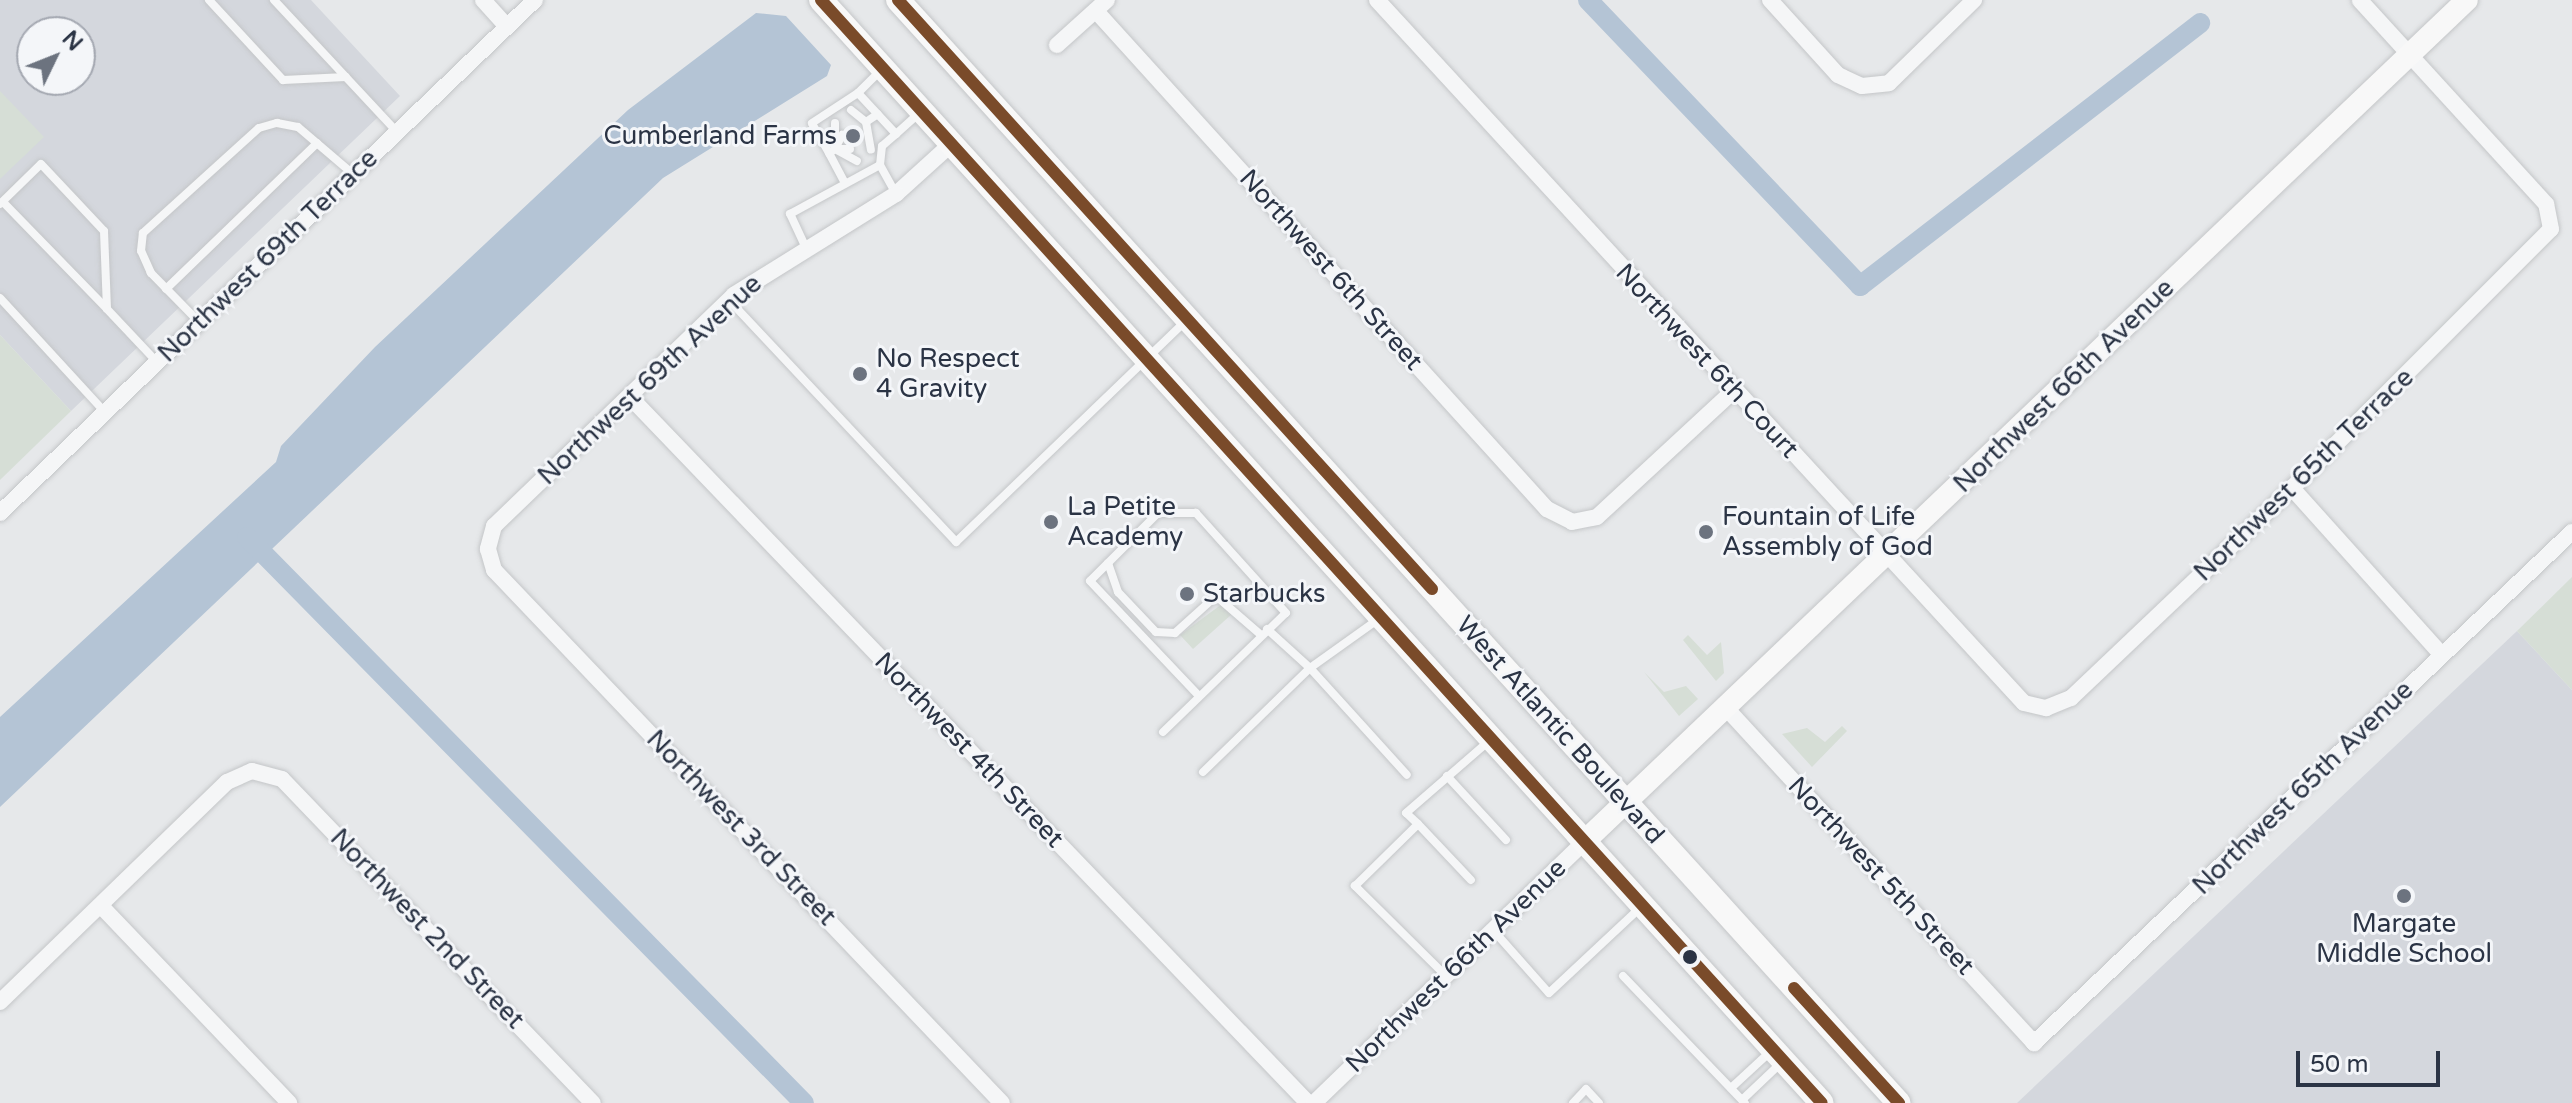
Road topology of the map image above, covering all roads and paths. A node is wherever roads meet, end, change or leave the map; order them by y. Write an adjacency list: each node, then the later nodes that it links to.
1 (209, 0): 17 (lane)
2 (274, 0): 17 (lane)
3 (483, 0): 13 (street)
4 (535, 0): 13 (street, Northwest 69th Terrace)
5 (821, 0): 16 (main road)
6 (898, 0): 44 (main road, West Atlantic Boulevard)
7 (1377, 0): 48 (street, Northwest 6th Court)
8 (1770, 0): 9 (street)
9 (1974, 0)
10 (2360, 0): 15 (street)
11 (2467, 0): 15 (street, Northwest 66th Avenue)
12 (1102, 5): 14 (street); 48 (street, Northwest 6th Street)
13 (507, 27): 24 (street, Northwest 69th Terrace)
14 (1057, 45)
15 (2410, 55): 51 (street, Northwest 65th Terrace); 55 (street, Northwest 66th Avenue)
16 (880, 70): 18 (lane); 20 (main road)
17 (346, 77): 24 (lane)
18 (858, 93): 21 (lane); 32 (lane)
19 (851, 110): 22 (lane)
20 (919, 113): 25 (lane); 29 (main road)
21 (878, 114): 22 (lane); 25 (lane)
22 (861, 122): 27 (lane); 31 (lane)
23 (835, 123): 32 (lane)
24 (397, 132): 35 (street, Northwest 69th Terrace)
25 (896, 134): 34 (lane)
26 (842, 135): 32 (lane)
27 (864, 137)
28 (317, 143): 35 (lane); 40 (lane); 40 (lane)
29 (949, 146): 37 (street, Northwest 69th Avenue); 46 (main road)
30 (850, 149): 32 (lane)
31 (871, 150)
32 (832, 151): 33 (lane); 36 (lane)
33 (857, 161)
34 (880, 165): 36 (lane); 37 (lane)
35 (353, 174): 45 (street, Northwest 69th Terrace)
36 (845, 183): 39 (lane)
37 (896, 194): 39 (street, Northwest 69th Avenue)
38 (1, 203): 43 (lane); 43 (lane)
39 (806, 248): 42 (street, Northwest 69th Avenue)
40 (166, 289): 45 (lane)
41 (0, 298): 50 (lane)
42 (729, 300): 46 (lane); 49 (street, Northwest 69th Avenue)
43 (107, 309): 47 (lane)
44 (1187, 320): 46 (lane); 69 (main road, West Atlantic Boulevard)
45 (199, 322): 47 (street, Northwest 69th Terrace)
46 (1146, 361): 57 (main road)
47 (157, 362): 50 (street, Northwest 69th Terrace)
48 (1733, 391): 55 (street, Northwest 6th Court)
49 (630, 397): 54 (street, Northwest 69th Avenue); 87 (street, Northwest 4th Street)
50 (105, 412): 52 (street, Northwest 69th Terrace)
51 (2292, 488): 59 (street); 62 (street, Northwest 65th Terrace)
52 (0, 513)
53 (2572, 532): 59 (street, Northwest 65th Avenue)
54 (488, 549): 86 (street, Northwest 3rd Street)
55 (1886, 556): 62 (street, Northwest 6th Court); 63 (street, Northwest 66th Avenue)
56 (1108, 563): 58 (lane); 58 (lane); 61 (lane)
57 (1381, 617): 60 (lane); 65 (main road)
58 (1264, 632): 60 (lane); 61 (lane)
59 (2442, 655): 80 (street, Northwest 65th Avenue)
60 (1310, 668): 66 (lane); 67 (lane)
61 (1198, 695): 64 (lane)
62 (2046, 708)
63 (1727, 709): 69 (street, Northwest 66th Avenue); 80 (street, Northwest 5th Street)
64 (1163, 732)
65 (1492, 738): 68 (lane); 72 (main road)
66 (1203, 772)
67 (1407, 775)
68 (1447, 776): 70 (lane); 71 (lane)
69 (1627, 804): 72 (street, Northwest 66th Avenue); 92 (main road, West Atlantic Boulevard)
70 (1418, 824): 73 (lane); 77 (lane)
71 (1506, 840)
72 (1586, 840): 74 (main road); 76 (street, Northwest 66th Avenue)
73 (1471, 880)
74 (1643, 904): 76 (lane); 81 (main road)
75 (102, 907): 79 (street); 84 (street); 85 (street, Northwest 2nd Street)
76 (1493, 930): 77 (street, Northwest 66th Avenue)
77 (1446, 976): 88 (street, Northwest 66th Avenue)
78 (1623, 976): 82 (lane)
79 (0, 1002)
80 (2034, 1043)
81 (1779, 1055): 82 (lane); 83 (lane); 91 (main road)
82 (1731, 1088): 83 (lane)
83 (1743, 1102)
84 (289, 1103)
85 (593, 1103)
86 (1002, 1103)
87 (1308, 1103)
88 (1314, 1103)
89 (1573, 1103): 90 (lane)
90 (1599, 1103)
91 (1822, 1103)
92 (1899, 1103)

